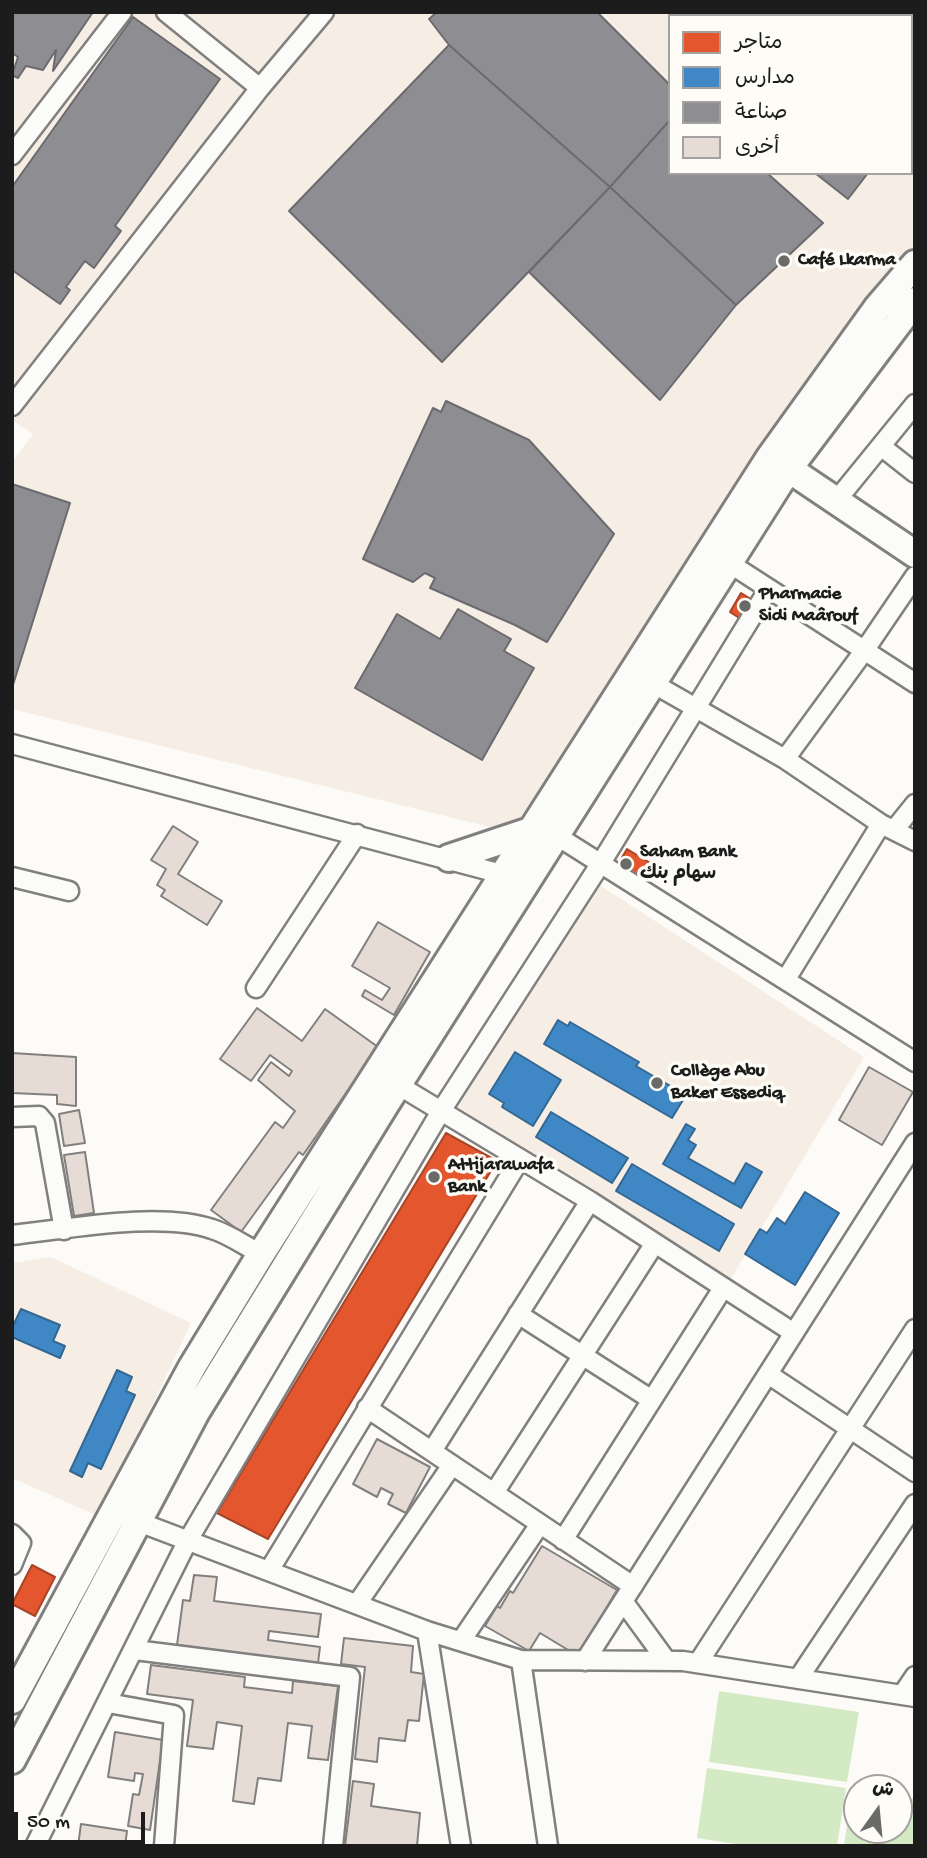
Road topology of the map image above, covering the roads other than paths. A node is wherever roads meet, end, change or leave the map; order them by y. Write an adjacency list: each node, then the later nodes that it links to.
1 (122, 12): 5 (street)
2 (166, 12): 4 (street)
3 (324, 12): 4 (street)
4 (260, 88): 9 (street)
5 (12, 155)
6 (915, 264): 11 (street)
7 (915, 301): 11 (street)
8 (915, 404): 10 (street)
9 (12, 406)
10 (882, 447): 12 (street); 13 (street)
11 (780, 463): 13 (street); 15 (street); 26 (street)
12 (915, 473)
13 (836, 501): 14 (street)
14 (915, 554)
15 (729, 563): 17 (street); 20 (street)
16 (915, 576): 18 (street)
17 (768, 590): 18 (street); 21 (street)
18 (864, 651): 19 (street); 23 (street)
19 (915, 683)
20 (654, 684): 21 (street); 26 (street)
21 (696, 707): 23 (street); 30 (street)
22 (12, 744): 27 (street)
23 (785, 759): 25 (street)
24 (915, 804): 25 (street)
25 (888, 827): 28 (street); 34 (street)
26 (545, 833): 29 (street); 30 (street); 32 (street)
27 (357, 834): 29 (street); 35 (street)
28 (915, 841)
29 (449, 858): 32 (street)
30 (601, 863): 34 (street); 38 (street)
31 (12, 877): 33 (street)
32 (517, 878): 37 (street); 46 (street)
33 (69, 891)
34 (786, 979): 36 (street)
35 (256, 988)
36 (915, 1062)
37 (398, 1085): 38 (street); 61 (street)
38 (441, 1111): 41 (street); 65 (street)
39 (12, 1117): 43 (street)
40 (915, 1143): 50 (street)
41 (520, 1159): 42 (street); 54 (street)
42 (590, 1201): 45 (street); 48 (street)
43 (64, 1230): 44 (street); 46 (street)
44 (12, 1235)
45 (655, 1243): 47 (street); 51 (street)
46 (261, 1254): 61 (street)
47 (723, 1288): 50 (street); 53 (street)
48 (519, 1314): 51 (street); 56 (street)
49 (915, 1329): 55 (street)
50 (794, 1333): 52 (street)
51 (582, 1355): 53 (street); 59 (street)
52 (768, 1374): 55 (street); 68 (street)
53 (652, 1400): 64 (street)
54 (366, 1408): 56 (street); 67 (street)
55 (850, 1431): 58 (street); 76 (street)
56 (432, 1451): 57 (street)
57 (452, 1465): 59 (street); 69 (street)
58 (915, 1472)
59 (494, 1493): 62 (street)
60 (915, 1504): 78 (street)
61 (127, 1518): 65 (street); 79 (street); 82 (street)
62 (540, 1524): 64 (street); 71 (street)
63 (12, 1534): 66 (street)
64 (563, 1540): 68 (street)
65 (187, 1542): 67 (street); 72 (street)
66 (12, 1565)
67 (270, 1569): 69 (street)
68 (628, 1594): 74 (street); 75 (street)
69 (357, 1604): 70 (street)
70 (427, 1631): 71 (street); 86 (street)
71 (461, 1642): 73 (street)
72 (135, 1650): 81 (street); 85 (street)
73 (521, 1660): 75 (street); 87 (street)
74 (666, 1660): 75 (street); 76 (street)
75 (585, 1661)
76 (698, 1663): 78 (street)
77 (915, 1676): 80 (street)
78 (799, 1679): 80 (street)
79 (15, 1688)
80 (909, 1696)
81 (108, 1703): 83 (street); 84 (street)
82 (12, 1760)
83 (35, 1846)
84 (164, 1846)
85 (333, 1846)
86 (461, 1846)
87 (548, 1846)

